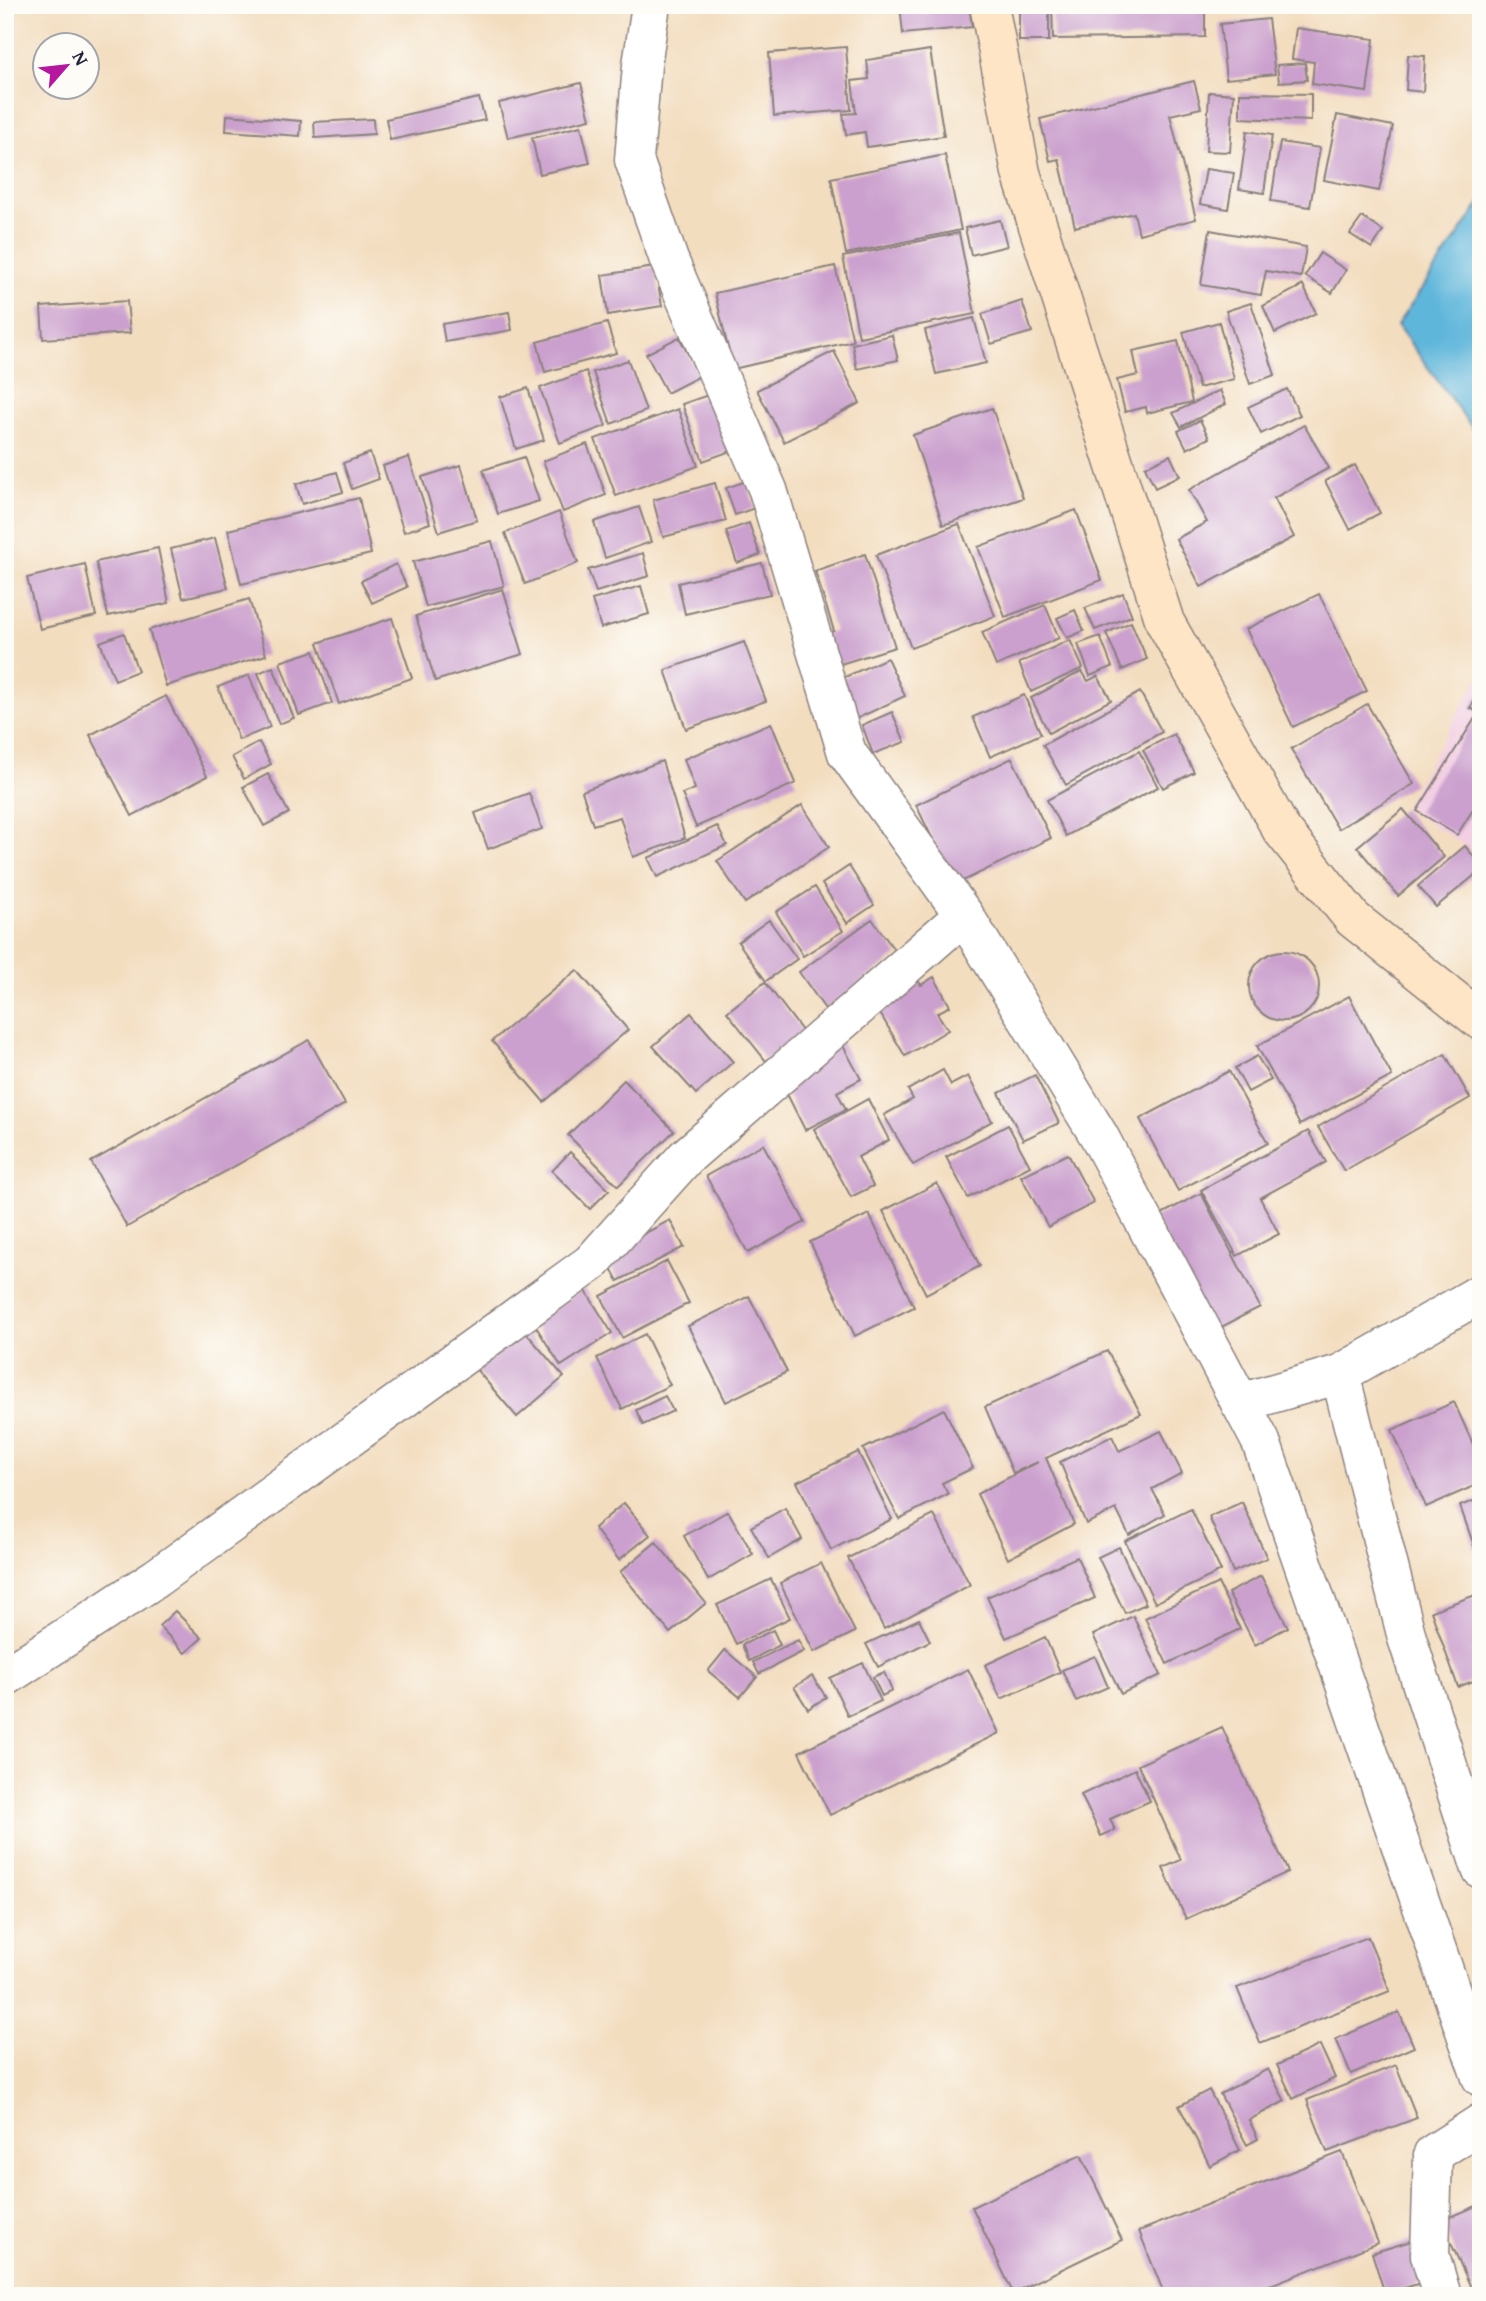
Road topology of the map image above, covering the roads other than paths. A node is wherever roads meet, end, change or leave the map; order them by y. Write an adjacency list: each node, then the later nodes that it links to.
1 (651, 5): 3 (street)
2 (989, 5): 4 (street)
3 (964, 915): 7 (street); 8 (street)
4 (1481, 1021)
5 (1481, 1293): 6 (street)
6 (1340, 1374): 7 (street); 9 (street)
7 (1240, 1403): 10 (street)
8 (5, 1677)
9 (1481, 1869)
10 (1481, 2077)
11 (1481, 2123): 12 (street)
12 (1442, 2296)

